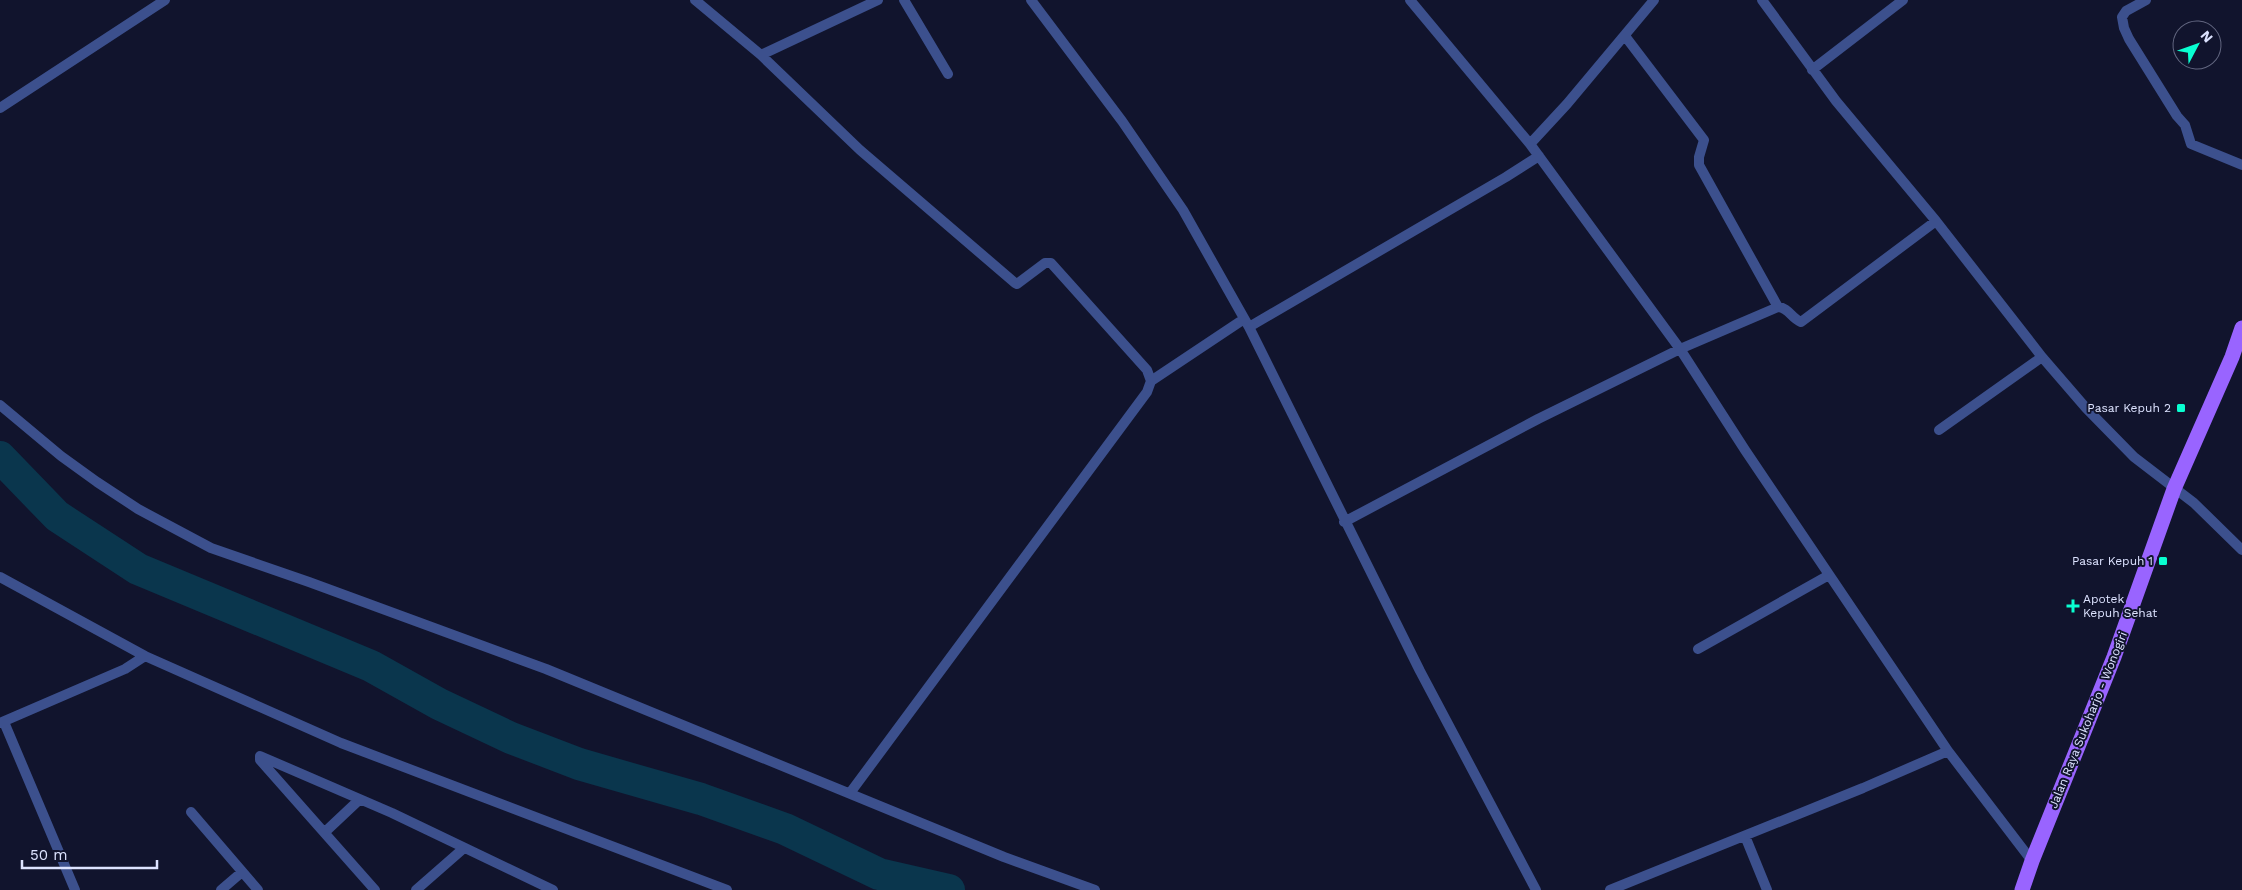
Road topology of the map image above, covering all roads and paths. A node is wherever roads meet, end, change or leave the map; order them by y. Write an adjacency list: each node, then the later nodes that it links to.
1 (165, 0): 15 (street)
2 (695, 0): 12 (street)
3 (878, 0): 12 (street)
4 (904, 0): 14 (street)
5 (1031, 0): 21 (street)
6 (1410, 0): 16 (street)
7 (1654, 0): 11 (street)
8 (1762, 0): 13 (street)
9 (1903, 0): 13 (street)
10 (2146, 0): 18 (street)
11 (1625, 36): 16 (street); 20 (street)
12 (761, 55): 25 (street)
13 (1812, 70): 19 (street)
14 (948, 74)
15 (0, 108)
16 (1530, 144): 17 (street)
17 (1539, 156): 21 (street); 23 (street)
18 (2242, 165)
19 (1936, 221): 20 (street); 24 (street)
20 (1778, 307): 23 (street)
21 (1246, 323): 25 (street); 29 (street)
22 (2242, 328): 28 (main road, Jalan Raya Sukoharjo - Wonogiri)
23 (1680, 349): 29 (street); 31 (street)
24 (2042, 357): 27 (street); 28 (street)
25 (1151, 381): 37 (street)
26 (0, 405): 37 (street)
27 (1939, 430)
28 (2174, 489): 30 (street); 43 (main road, Jalan Raya Sukoharjo - Wonogiri)
29 (1344, 522): 53 (street)
30 (2242, 550)
31 (1829, 575): 33 (street); 36 (street)
32 (0, 577): 34 (street)
33 (1698, 649)
34 (145, 656): 35 (street); 51 (street)
35 (2, 723): 45 (street)
36 (1948, 751): 41 (street); 43 (street)
37 (850, 793): 52 (street)
38 (359, 800): 40 (street); 40 (street); 42 (street)
39 (191, 812): 44 (street)
40 (324, 832): 48 (street)
41 (1745, 836): 54 (street); 55 (street)
42 (464, 848): 49 (street); 50 (street)
43 (2032, 861): 56 (main road, Jalan Raya Sukoharjo - Wonogiri)
44 (242, 872): 46 (street); 47 (street)
45 (76, 890)
46 (221, 890)
47 (258, 890)
48 (375, 890)
49 (416, 890)
50 (553, 890)
51 (727, 890)
52 (1095, 890)
53 (1536, 890)
54 (1610, 890)
55 (1767, 890)
56 (2022, 890)

